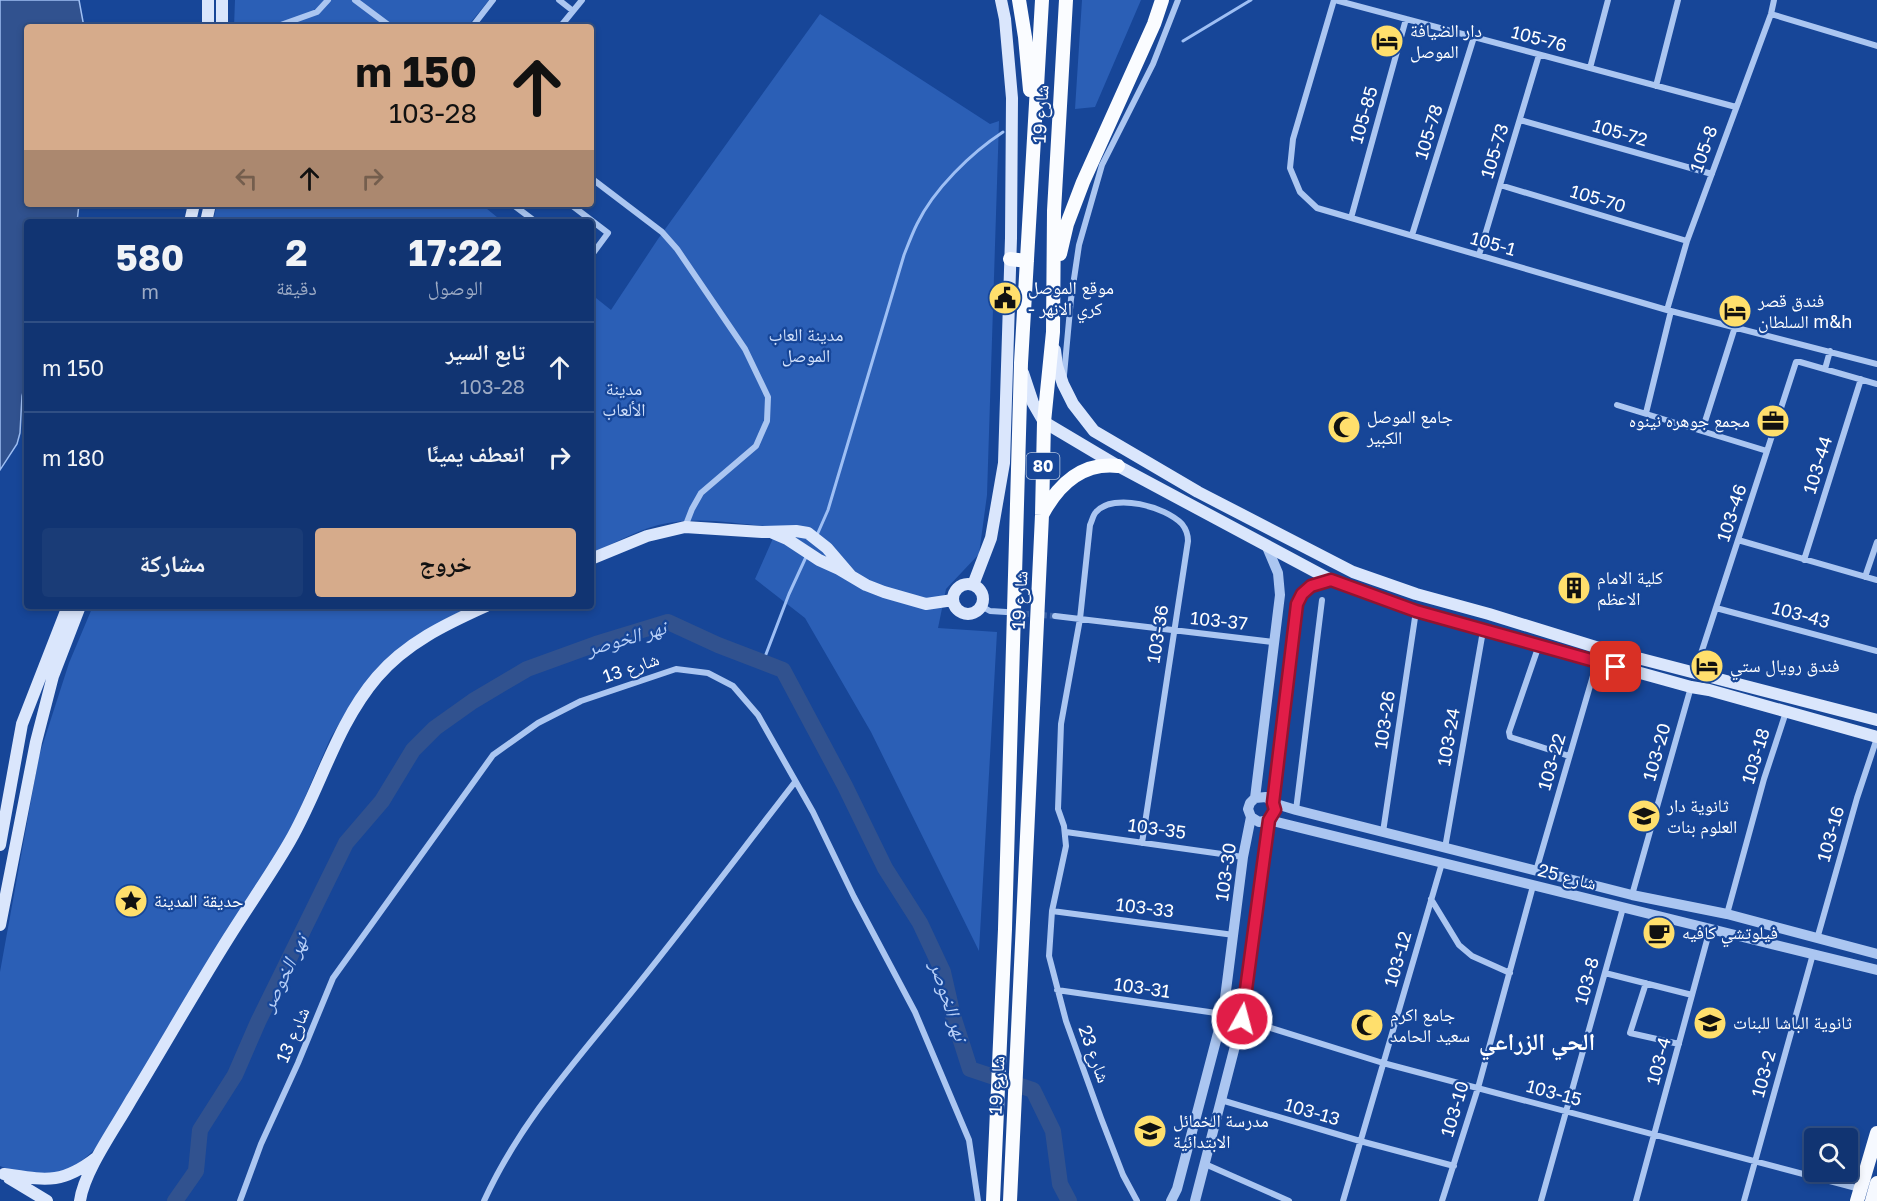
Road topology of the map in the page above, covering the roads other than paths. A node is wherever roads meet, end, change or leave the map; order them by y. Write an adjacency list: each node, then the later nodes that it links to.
1 (208, 0): 21 (main road)
2 (222, 0): 22 (main road)
3 (328, 0): 23 (street)
4 (355, 0): 24 (street)
5 (493, 0): 25 (street)
6 (559, 0): 18 (street)
7 (582, 0): 18 (street)
8 (1001, 0): 48 (main road)
9 (1019, 0): 34 (highway)
10 (1042, 0): 34 (highway, شارع 19 / 80)
11 (1066, 0): 50 (highway, شارع 19 / 80)
12 (1162, 0): 50 (highway)
13 (1178, 0): 59 (street)
14 (1335, 0): 20 (street, 105-76); 40 (street, 105-1)
15 (1608, 0): 30 (street)
16 (1678, 0): 31 (street)
17 (1774, 0): 19 (street, 105-8)
18 (573, 11): 26 (street)
19 (1771, 14): 28 (street); 32 (street, 105-8)
20 (1406, 19): 27 (street, 105-76); 40 (street, 105-85)
21 (208, 24)
22 (222, 24)
23 (283, 24)
24 (387, 24)
25 (474, 24)
26 (562, 24)
27 (1473, 37): 29 (street, 105-76); 44 (street, 105-78)
28 (1877, 46)
29 (1539, 55): 30 (street, 105-76); 33 (street, 105-73)
30 (1590, 68): 31 (street, 105-76)
31 (1656, 86): 32 (street, 105-76)
32 (1736, 107): 35 (street, 105-8)
33 (1520, 120): 35 (street, 105-72); 37 (street, 105-73)
34 (1033, 151): 49 (highway, شارع 19 / 80)
35 (1712, 174): 45 (street, 105-8)
36 (594, 180): 71 (street)
37 (1500, 185): 45 (street, 105-70); 47 (street, 105-73)
38 (516, 207): 41 (street)
39 (574, 207): 42 (street)
40 (1351, 218): 44 (street, 105-1)
41 (532, 219)
42 (590, 219)
43 (594, 222): 46 (street)
44 (1412, 236): 47 (street, 105-1)
45 (1687, 241): 51 (street, 105-8)
46 (594, 252)
47 (1479, 255): 51 (street, 105-1)
48 (1010, 260): 49 (highway); 82 (main road)
49 (1027, 261): 55 (highway, شارع 19 / 80)
50 (1054, 294): 53 (highway, شارع 19 / 80)
51 (1669, 310): 52 (street, 105-1); 62 (street, 105-8)
52 (1735, 327): 54 (street, 105-1); 64 (street)
53 (1053, 332): 59 (main road); 63 (highway, شارع 19 / 80)
54 (1830, 351): 56 (street, 105-1); 57 (street)
55 (1021, 363): 63 (main road); 162 (highway, شارع 19 / 80)
56 (1877, 364)
57 (1825, 369): 58 (street); 67 (street, 103-46)
58 (1861, 379): 60 (street); 77 (street, 103-44)
59 (1063, 384): 65 (main road)
60 (1877, 384)
61 (1617, 405): 62 (street)
62 (1646, 413): 64 (street)
63 (1044, 422): 66 (main road); 70 (highway, شارع 19 / 80)
64 (1702, 431): 67 (street)
65 (1094, 432): 66 (main road); 100 (main road)
66 (1083, 446): 68 (main road)
67 (1767, 451): 73 (street, 103-46)
68 (1118, 466): 70 (highway); 75 (main road)
69 (1096, 512): 93 (street, شارع 23); 94 (street, 103-36)
70 (1042, 515): 163 (highway, شارع 19 / 80)
71 (685, 527): 72 (main road); 76 (main road)
72 (769, 532): 78 (main road); 78 (main road)
73 (1738, 540): 77 (street); 86 (street, 103-46)
74 (1877, 542): 79 (street)
75 (1267, 547): 80 (main road); 96 (street, 103-30)
76 (594, 558)
77 (1804, 560): 79 (street)
78 (851, 576): 83 (main road)
79 (1865, 577): 81 (street)
80 (1331, 580): 90 (main road); 108 (street)
81 (1877, 580)
82 (973, 585): 83 (main road); 85 (main road)
83 (953, 600): 85 (main road)
84 (1322, 600): 109 (street)
85 (981, 606): 91 (street)
86 (1716, 608): 98 (street, 103-43); 100 (street, 103-46)
87 (67, 609): 115 (main road)
88 (79, 609): 126 (main road)
89 (480, 609): 150 (main road)
90 (1416, 611): 95 (main road); 113 (street, 103-26)
91 (1006, 612)
92 (1055, 616): 93 (street, 103-37)
93 (1080, 619): 94 (street, 103-37); 112 (street, شارع 23)
94 (1173, 631): 96 (street, 103-37); 114 (street, 103-36)
95 (1483, 631): 97 (main road); 116 (street, 103-24)
96 (1273, 642): 107 (street, 103-30)
97 (1539, 645): 99 (main road); 105 (street)
98 (1877, 651)
99 (1597, 662): 101 (main road); 105 (street, 103-22)
100 (1695, 672): 103 (main road)
101 (1690, 687): 102 (main road); 121 (street, 103-20)
102 (1786, 712): 104 (main road); 125 (street, 103-18)
103 (1877, 720)
104 (1877, 737): 129 (street, 103-16)
105 (1569, 756): 119 (street, 103-22)
106 (795, 782): 159 (street, شارع 13); 160 (street); 161 (street, شارع 13)
107 (1255, 798): 108 (street, شارع 25); 110 (street, 103-30)
108 (1273, 803): 109 (street, شارع 25); 111 (street)
109 (1296, 810): 113 (street, شارع 25)
110 (1251, 817): 111 (street, شارع 25); 117 (street, 103-30)
111 (1269, 820): 118 (street, شارع 25); 139 (street)
112 (1066, 832): 114 (street, 103-35); 124 (street, شارع 23)
113 (1383, 832): 116 (street, شارع 25)
114 (1142, 843): 117 (street, 103-35)
115 (0, 845)
116 (1445, 848): 119 (street, شارع 25)
117 (1243, 857): 128 (street, 103-30)
118 (1442, 863): 120 (street, شارع 25); 122 (street, 103-12)
119 (1536, 871): 121 (street, شارع 25)
120 (1533, 886): 123 (street, شارع 25); 133 (street, 103-10)
121 (1632, 895): 125 (street, شارع 25)
122 (1431, 899): 133 (street); 141 (street, 103-12)
123 (1623, 908): 127 (street, شارع 25); 134 (street, 103-8)
124 (1052, 911): 128 (street, 103-33); 136 (street, شارع 23)
125 (1727, 914): 129 (street, شارع 25)
126 (0, 925)
127 (1710, 929): 130 (street, شارع 25); 137 (street, 103-4)
128 (1234, 935): 138 (street, 103-30)
129 (1817, 939): 131 (street, شارع 25)
130 (1812, 954): 132 (street, شارع 25); 151 (street, 103-2)
131 (1877, 954)
132 (1877, 970)
133 (1510, 973): 142 (street, 103-10)
134 (1605, 973): 135 (street); 144 (street, 103-8)
135 (1646, 983): 137 (street); 140 (street)
136 (1058, 990): 138 (street, 103-31); 164 (street, شارع 23)
137 (1692, 995): 140 (street, 103-4)
138 (1223, 1014): 145 (street, 103-30)
139 (1242, 1019): 141 (street, 103-15); 143 (street)
140 (1679, 1044): 148 (street, 103-4)
141 (1383, 1063): 142 (street, 103-15); 149 (street, 103-12)
142 (1478, 1088): 144 (street, 103-15); 153 (street, 103-10)
143 (1221, 1100): 147 (street); 149 (street, 103-13)
144 (1567, 1112): 148 (street, 103-15); 170 (street, 103-8)
145 (1193, 1129): 147 (street); 165 (street, 103-30)
146 (1877, 1133): 156 (main road)
147 (1212, 1134): 152 (street)
148 (1654, 1135): 151 (street, 103-15); 171 (street, 103-4)
149 (1360, 1142): 153 (street, 103-13); 168 (street, 103-12)
150 (99, 1155): 154 (main road); 158 (main road)
151 (1756, 1162): 156 (street, 103-15); 172 (street, 103-2)
152 (1205, 1164): 166 (street); 167 (street)
153 (1454, 1166): 169 (street, 103-10)
154 (2, 1173): 157 (main road)
155 (1877, 1183): 173 (main road)
156 (1859, 1195)
157 (46, 1201)
158 (80, 1201)
159 (240, 1201)
160 (484, 1201)
161 (978, 1201)
162 (993, 1201)
163 (1010, 1201)
164 (1137, 1201)
165 (1171, 1201)
166 (1195, 1201)
167 (1289, 1201)
168 (1343, 1201)
169 (1443, 1201)
170 (1541, 1201)
171 (1636, 1201)
172 (1744, 1201)
173 (1872, 1201)

